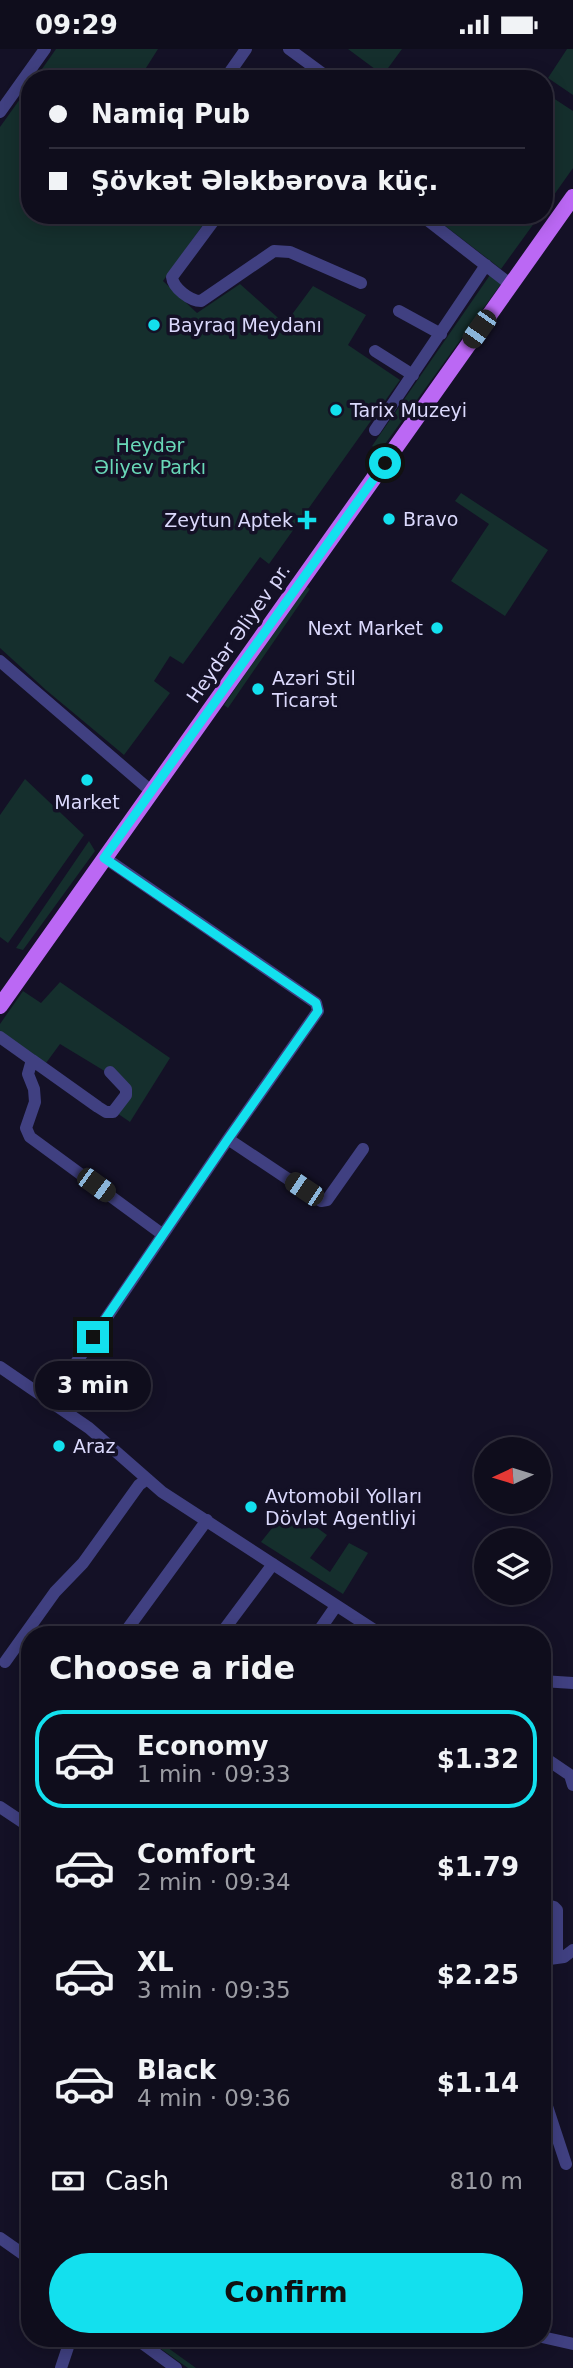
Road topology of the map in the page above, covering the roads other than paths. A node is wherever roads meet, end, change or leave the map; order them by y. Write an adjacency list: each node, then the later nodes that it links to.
1 (45, 49): 4 (street)
2 (246, 49): 5 (street)
3 (289, 49): 6 (street)
4 (30, 70)
5 (231, 70)
6 (318, 70)
7 (21, 83): 8 (street)
8 (0, 113)
9 (573, 197): 14 (main road, Heydər Əliyev pr.)
10 (211, 224): 13 (street)
11 (433, 224): 12 (street)
12 (486, 265): 14 (street); 16 (street)
13 (361, 283)
14 (511, 285): 21 (main road, Heydər Əliyev pr.)
15 (399, 311): 16 (street)
16 (441, 334): 18 (street)
17 (374, 351): 18 (street)
18 (413, 375): 19 (street)
19 (375, 430)
20 (0, 661): 21 (street)
21 (151, 791): 22 (main road, Heydər Əliyev pr.)
22 (104, 858): 23 (main road, Heydər Əliyev pr.); 27 (street)
23 (0, 1006)
24 (0, 1037): 25 (street)
25 (32, 1060): 26 (street); 29 (street)
26 (110, 1072)
27 (228, 1139): 28 (street); 29 (street)
28 (363, 1149)
29 (162, 1234): 31 (street)
30 (0, 1367): 31 (street)
31 (50, 1401): 32 (street)
32 (146, 1479): 33 (street); 36 (street)
33 (207, 1520): 34 (street); 37 (street)
34 (273, 1564): 35 (street); 38 (street)
35 (337, 1606): 39 (street); 40 (street)
36 (31, 1626)
37 (130, 1626)
38 (227, 1626)
39 (323, 1626)
40 (366, 1626)
41 (21, 1640): 42 (street)
42 (5, 1662)
43 (551, 1682): 44 (street)
44 (573, 1683)
45 (551, 1762): 46 (street)
46 (573, 1785)
47 (0, 1807): 48 (street)
48 (21, 1821)
49 (551, 1906): 51 (street)
50 (573, 1950): 51 (street)
51 (557, 1958): 52 (street)
52 (551, 1959)
53 (551, 2118): 54 (street)
54 (566, 2164)
55 (4, 2241): 56 (street); 57 (street)
56 (21, 2253)
57 (0, 2254)
58 (551, 2339): 59 (street)
59 (573, 2344)
60 (68, 2347): 62 (street)
61 (147, 2347): 63 (street)
62 (61, 2368)
63 (176, 2368)

